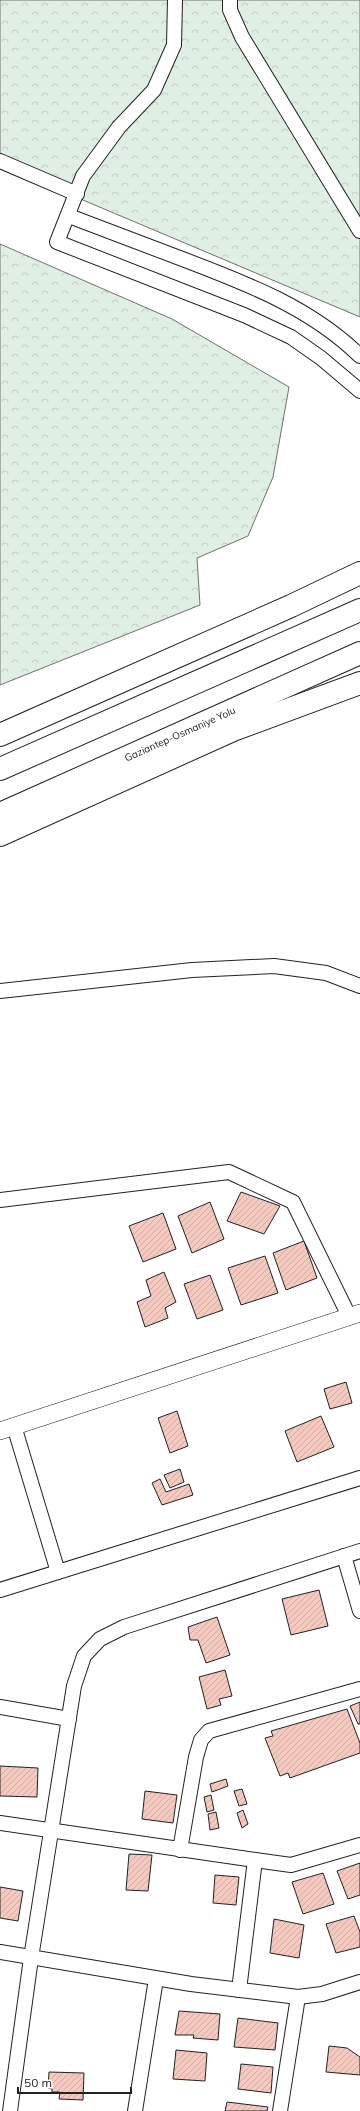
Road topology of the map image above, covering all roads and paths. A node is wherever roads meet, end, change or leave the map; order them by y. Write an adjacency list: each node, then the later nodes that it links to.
1 (175, 0): 4 (street)
2 (230, 0): 6 (street)
3 (0, 161): 4 (street)
4 (77, 194): 5 (street)
5 (69, 216): 7 (street); 8 (street)
6 (360, 231)
7 (360, 356)
8 (360, 391)
9 (360, 573): 13 (highway)
10 (360, 610): 14 (highway)
11 (360, 653): 15 (highway, Gaziantep-Osmaniye Yolu)
12 (360, 684): 16 (highway)
13 (0, 736)
14 (0, 769)
15 (0, 814)
16 (0, 835)
17 (360, 986): 18 (street)
18 (0, 992)
19 (0, 1200): 20 (street)
20 (355, 1315): 21 (street)
21 (7, 1428): 25 (street)
22 (360, 1478): 25 (street)
23 (360, 1551): 24 (street)
24 (344, 1556): 27 (street); 30 (street)
25 (58, 1572): 26 (street)
26 (0, 1590)
27 (360, 1611)
28 (360, 1689): 34 (street)
29 (0, 1707): 30 (street)
30 (69, 1719): 32 (street)
31 (0, 1823): 32 (street)
32 (52, 1832): 34 (street); 37 (street)
33 (360, 1845): 35 (street)
34 (180, 1850): 35 (street)
35 (255, 1860): 40 (street)
36 (0, 1952): 37 (street)
37 (31, 1958): 38 (street); 42 (street)
38 (156, 1979): 40 (street); 43 (street)
39 (360, 1982): 41 (street)
40 (239, 1990): 41 (street)
41 (298, 1997): 44 (street)
42 (10, 2111)
43 (135, 2111)
44 (280, 2111)

